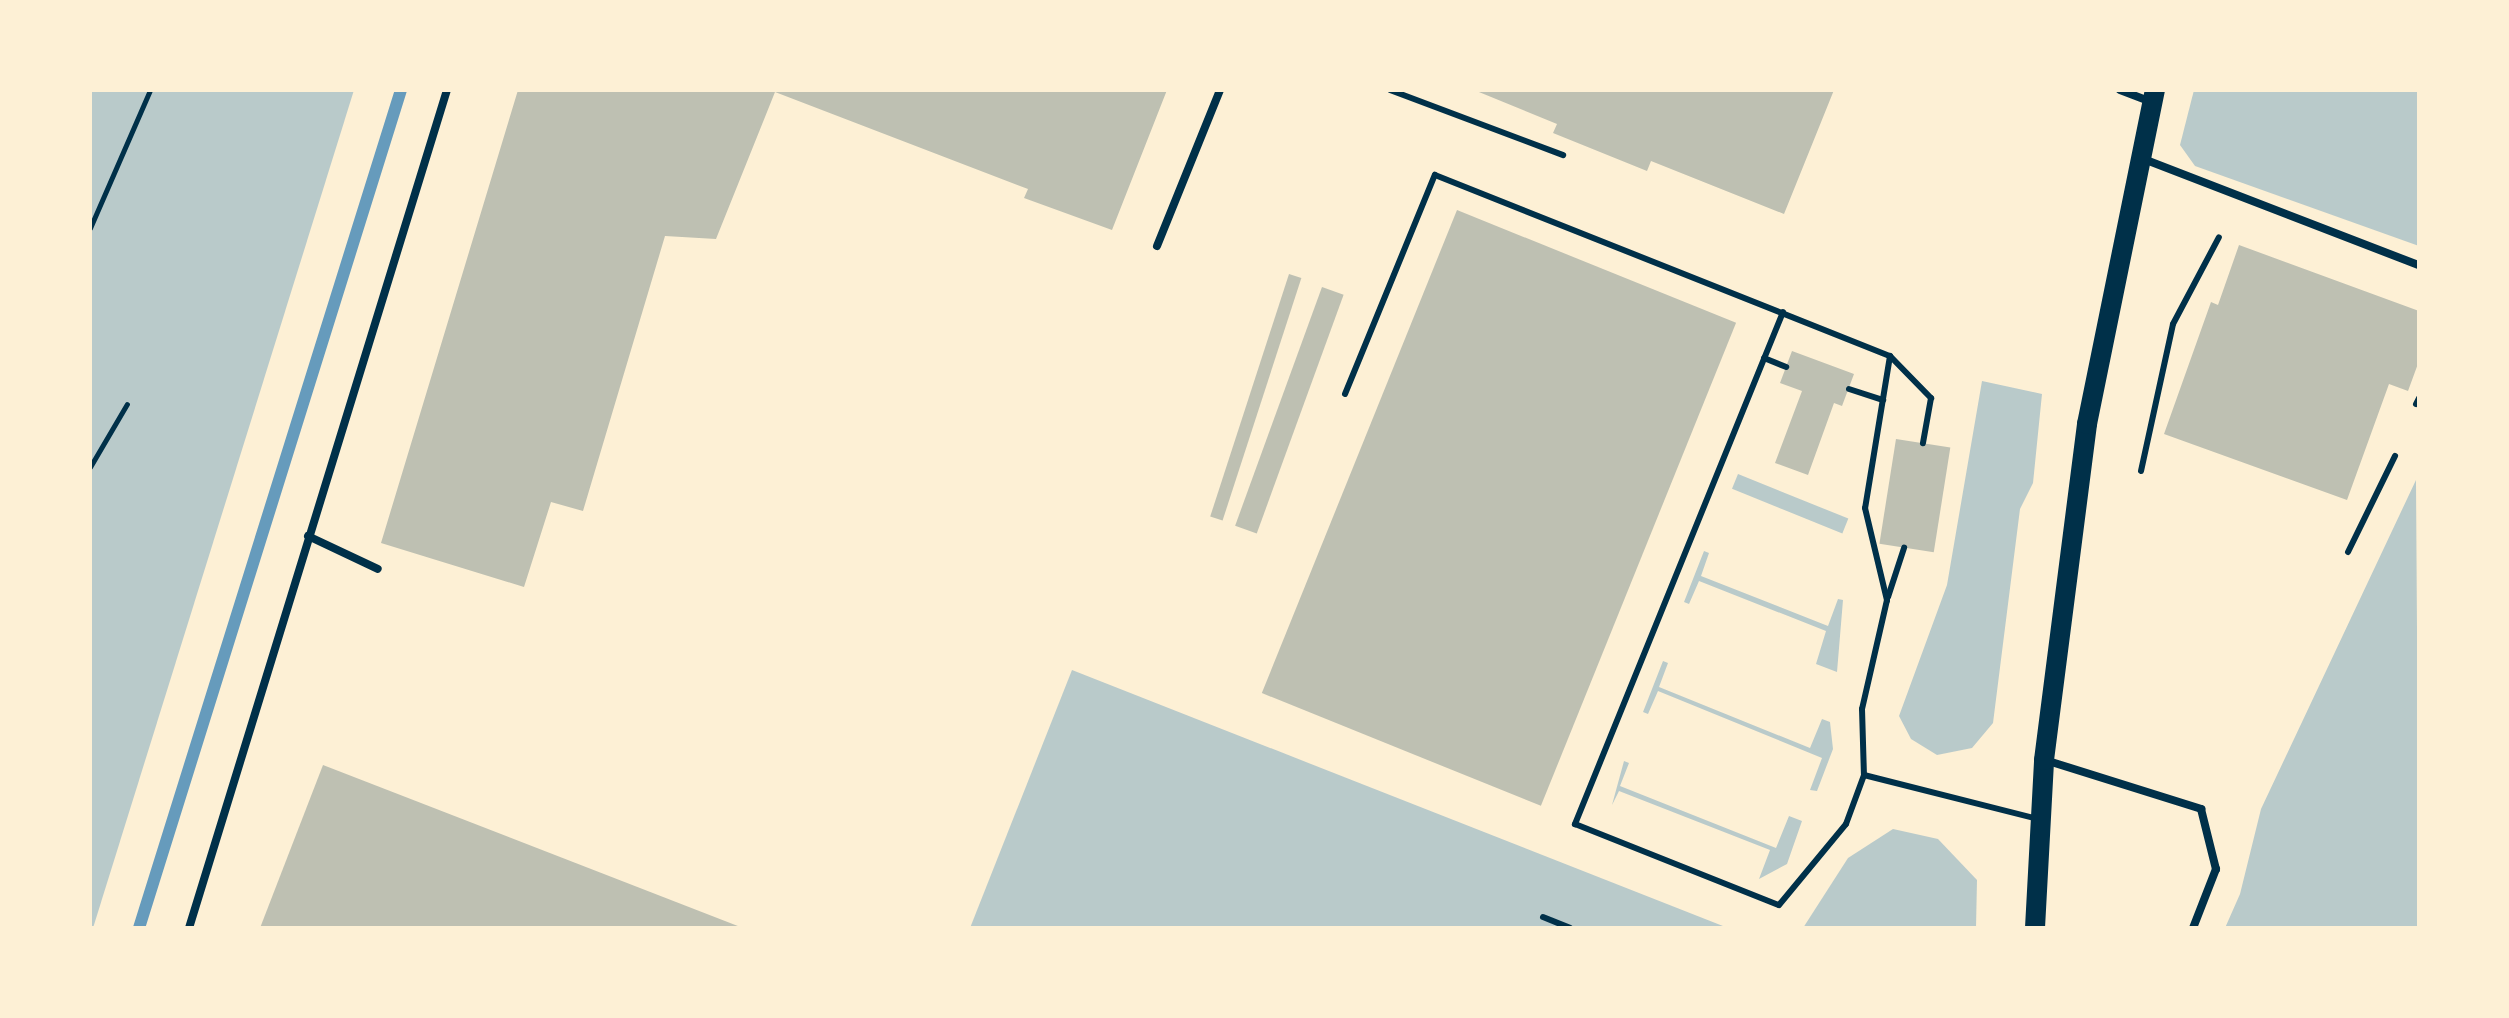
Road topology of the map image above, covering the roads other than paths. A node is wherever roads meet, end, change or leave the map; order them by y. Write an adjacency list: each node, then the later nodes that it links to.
1 (447, 90): 21 (street)
2 (1220, 90): 9 (street)
3 (1390, 90): 6 (lane)
4 (2120, 90): 5 (street)
5 (2154, 96): 7 (main road)
6 (1563, 155)
7 (2140, 158): 10 (street); 26 (main road)
8 (2219, 237): 20 (lane)
9 (1157, 246)
10 (2419, 265)
11 (1783, 312): 12 (lane); 13 (lane); 16 (lane)
12 (1890, 356): 17 (lane); 18 (lane)
13 (1764, 358): 14 (lane); 27 (lane)
14 (1786, 367)
15 (1849, 389): 17 (lane)
16 (1345, 394)
17 (1883, 400): 25 (lane)
18 (1923, 443)
19 (2395, 456): 23 (lane)
20 (2141, 471)
21 (308, 536): 24 (street); 30 (street)
22 (1904, 548): 25 (lane)
23 (2348, 552)
24 (378, 569)
25 (1887, 600): 27 (lane)
26 (2044, 760): 28 (main road); 33 (street)
27 (1864, 775): 28 (lane)
28 (2038, 819): 32 (main road)
29 (1543, 917): 31 (lane)
30 (189, 928)
31 (1570, 928)
32 (2035, 928)
33 (2193, 928)

